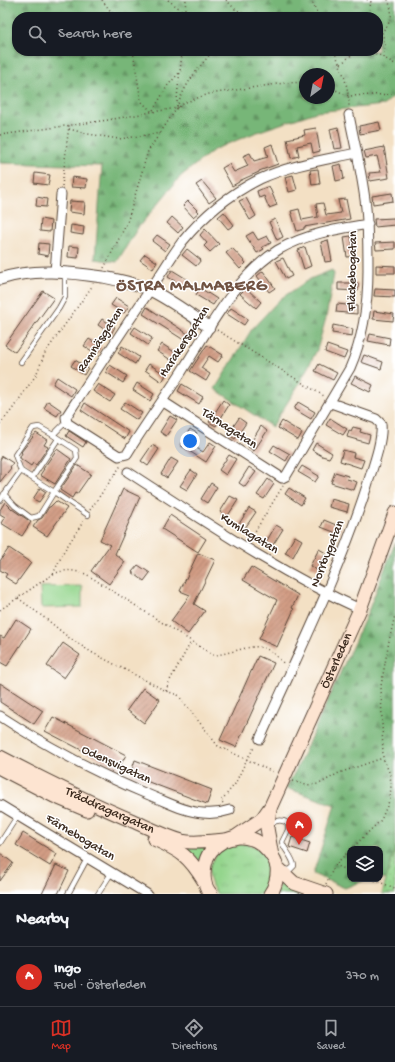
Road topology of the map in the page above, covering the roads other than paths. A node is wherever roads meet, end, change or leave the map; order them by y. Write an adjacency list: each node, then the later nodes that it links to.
1 (349, 114): 2 (street, Fläckebogatan)
2 (356, 153): 4 (street, Fläckebogatan); 7 (street, Ramnäsgatan)
3 (61, 194): 5 (street)
4 (368, 224): 8 (street, Harakersgatan); 11 (street, Fläckebogatan)
5 (60, 272): 6 (street); 7 (street); 9 (lane)
6 (0, 279)
7 (150, 290): 8 (street); 12 (street, Ramnäsgatan)
8 (209, 327): 10 (street, Harakersgatan)
9 (21, 362)
10 (162, 401): 12 (street, Harakersgatan); 18 (street, Tärnagatan)
11 (331, 403): 18 (street, Fläckebogatan); 24 (street, Norrbygatan)
12 (67, 421): 13 (lane)
13 (53, 435): 14 (lane); 15 (lane)
14 (58, 439): 17 (lane); 19 (lane)
15 (21, 471): 17 (lane); 20 (lane)
16 (128, 472): 24 (street, Kumlagatan)
17 (32, 478): 19 (lane)
18 (282, 478)
19 (54, 492): 20 (lane); 23 (lane)
20 (4, 494): 21 (lane)
21 (0, 500)
22 (395, 513): 25 (main road, Österleden)
23 (88, 515)
24 (326, 594): 25 (street, Kumlagatan); 27 (street, Norrbygatan)
25 (360, 609): 31 (main road, Österleden)
26 (0, 716): 32 (street, Odensvigatan)
27 (260, 739)
28 (0, 757): 35 (main road, Tråddragargatan)
29 (0, 768): 40 (main road, Tråddragargatan)
30 (0, 805): 33 (street, Färnebogatan)
31 (271, 806): 34 (main road, Österleden); 35 (main road, Österleden)
32 (230, 810)
33 (18, 815): 36 (lane); 37 (street, Färnebogatan)
34 (267, 828): 38 (main road, Österleden); 38 (lane)
35 (229, 839): 38 (main road, Tråddragargatan); 40 (main road, Österleden)
36 (0, 843)
37 (88, 857): 39 (street, Färnebogatan); 42 (lane)
38 (275, 862): 41 (main road, Tråddragargatan); 45 (main road, Österleden)
39 (112, 872): 43 (lane); 44 (street, Färnebogatan)
40 (208, 890)
41 (325, 891)
42 (68, 894)
43 (98, 894)
44 (147, 894)
45 (270, 894)

